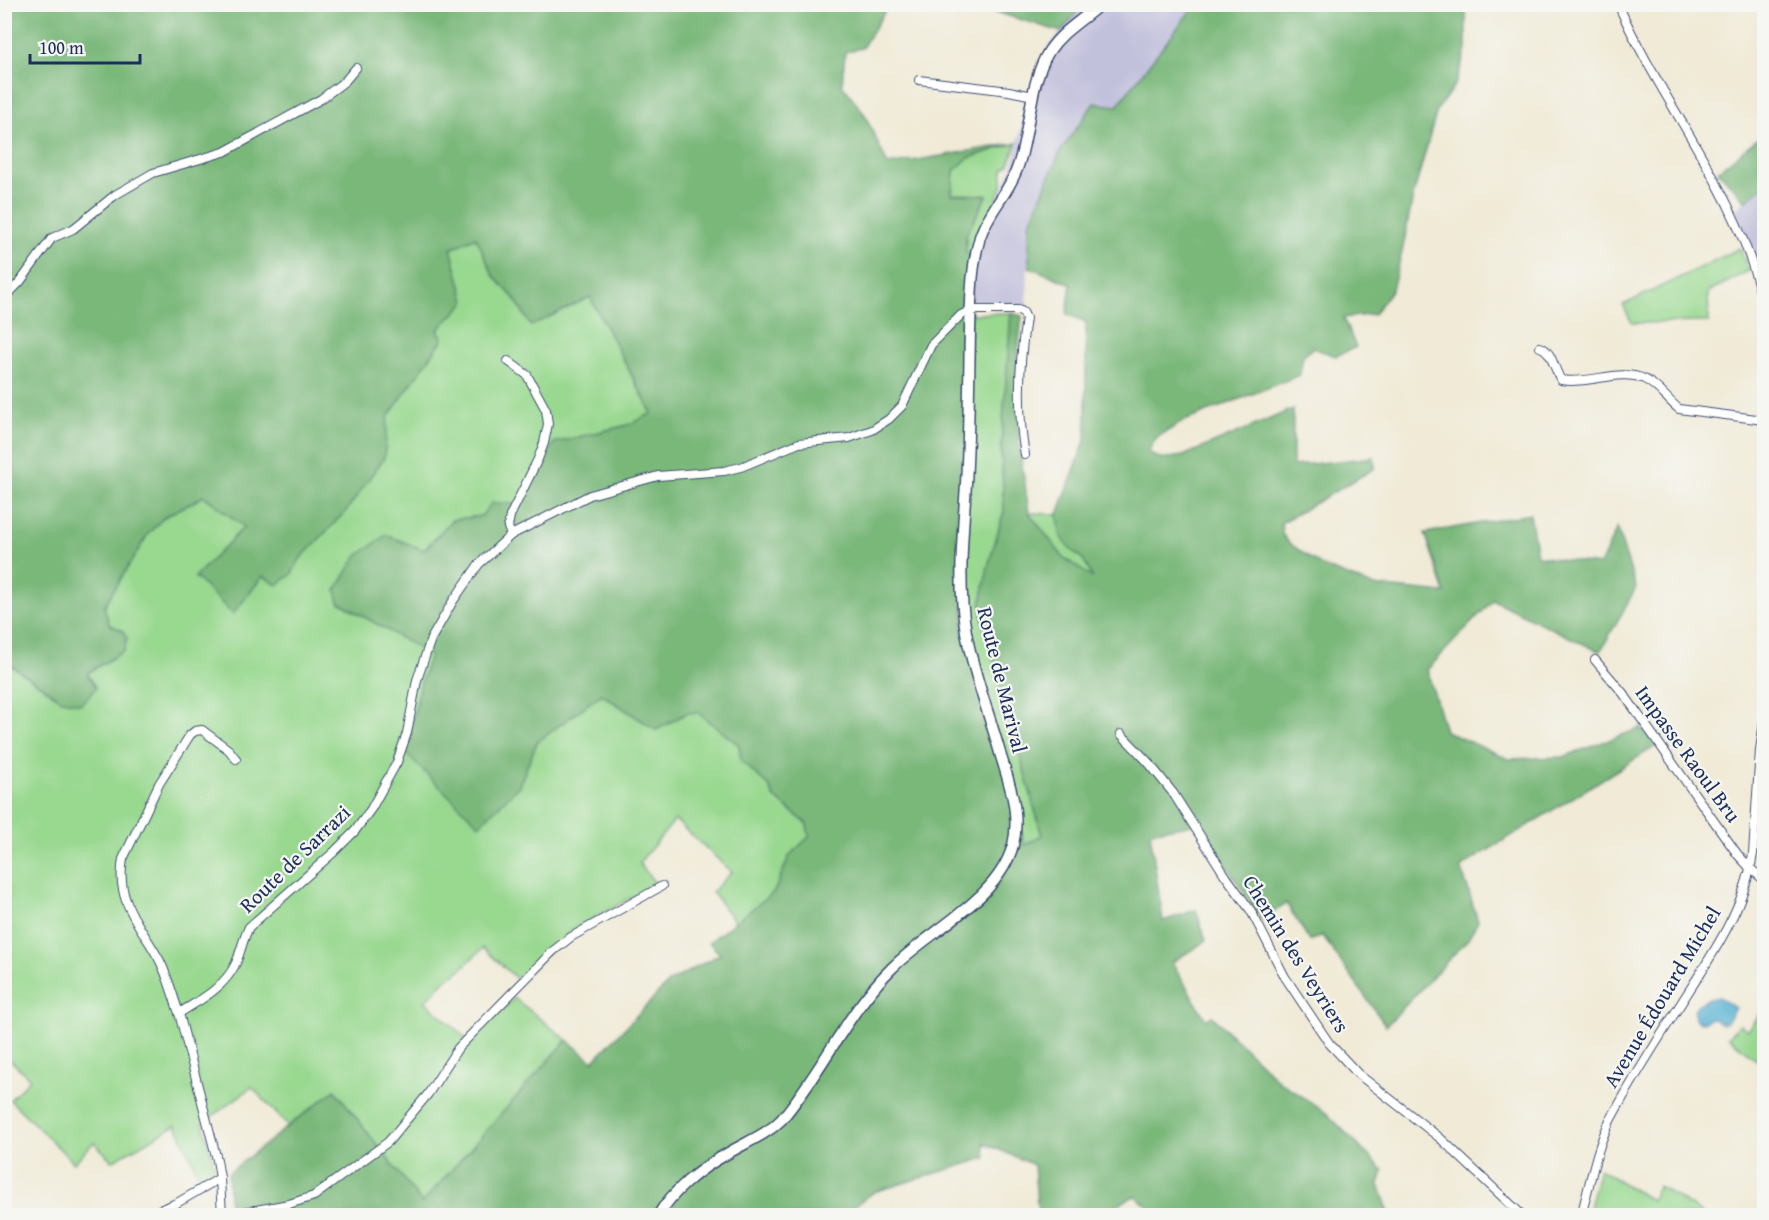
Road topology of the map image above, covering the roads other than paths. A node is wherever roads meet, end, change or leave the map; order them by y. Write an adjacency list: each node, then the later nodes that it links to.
1 (1100, 4): 5 (main road, Route de Marival)
2 (1618, 4): 7 (street)
3 (356, 68): 6 (street)
4 (919, 80): 5 (street)
5 (1033, 96): 8 (main road, Route de Marival)
6 (4, 298)
7 (1764, 307)
8 (970, 310): 12 (street); 13 (street, Route de Sarrazi); 26 (main road, Route de Marival)
9 (1540, 347): 11 (street)
10 (508, 361): 13 (street)
11 (1764, 420)
12 (1025, 455)
13 (511, 535): 21 (street, Route de Sarrazi)
14 (1595, 660): 18 (street, Impasse Raoul Bru)
15 (1764, 722): 18 (street, Avenue Édouard Michel)
16 (1121, 734): 27 (street, Chemin des Veyriers)
17 (236, 759): 21 (street)
18 (1751, 869): 19 (street, Impasse Raoul Bru); 28 (street, Avenue Édouard Michel)
19 (1764, 880)
20 (662, 886): 25 (street)
21 (179, 1013): 22 (street)
22 (220, 1178): 23 (street); 24 (street)
23 (145, 1215)
24 (222, 1215)
25 (236, 1215)
26 (658, 1215)
27 (1523, 1215)
28 (1581, 1215)

